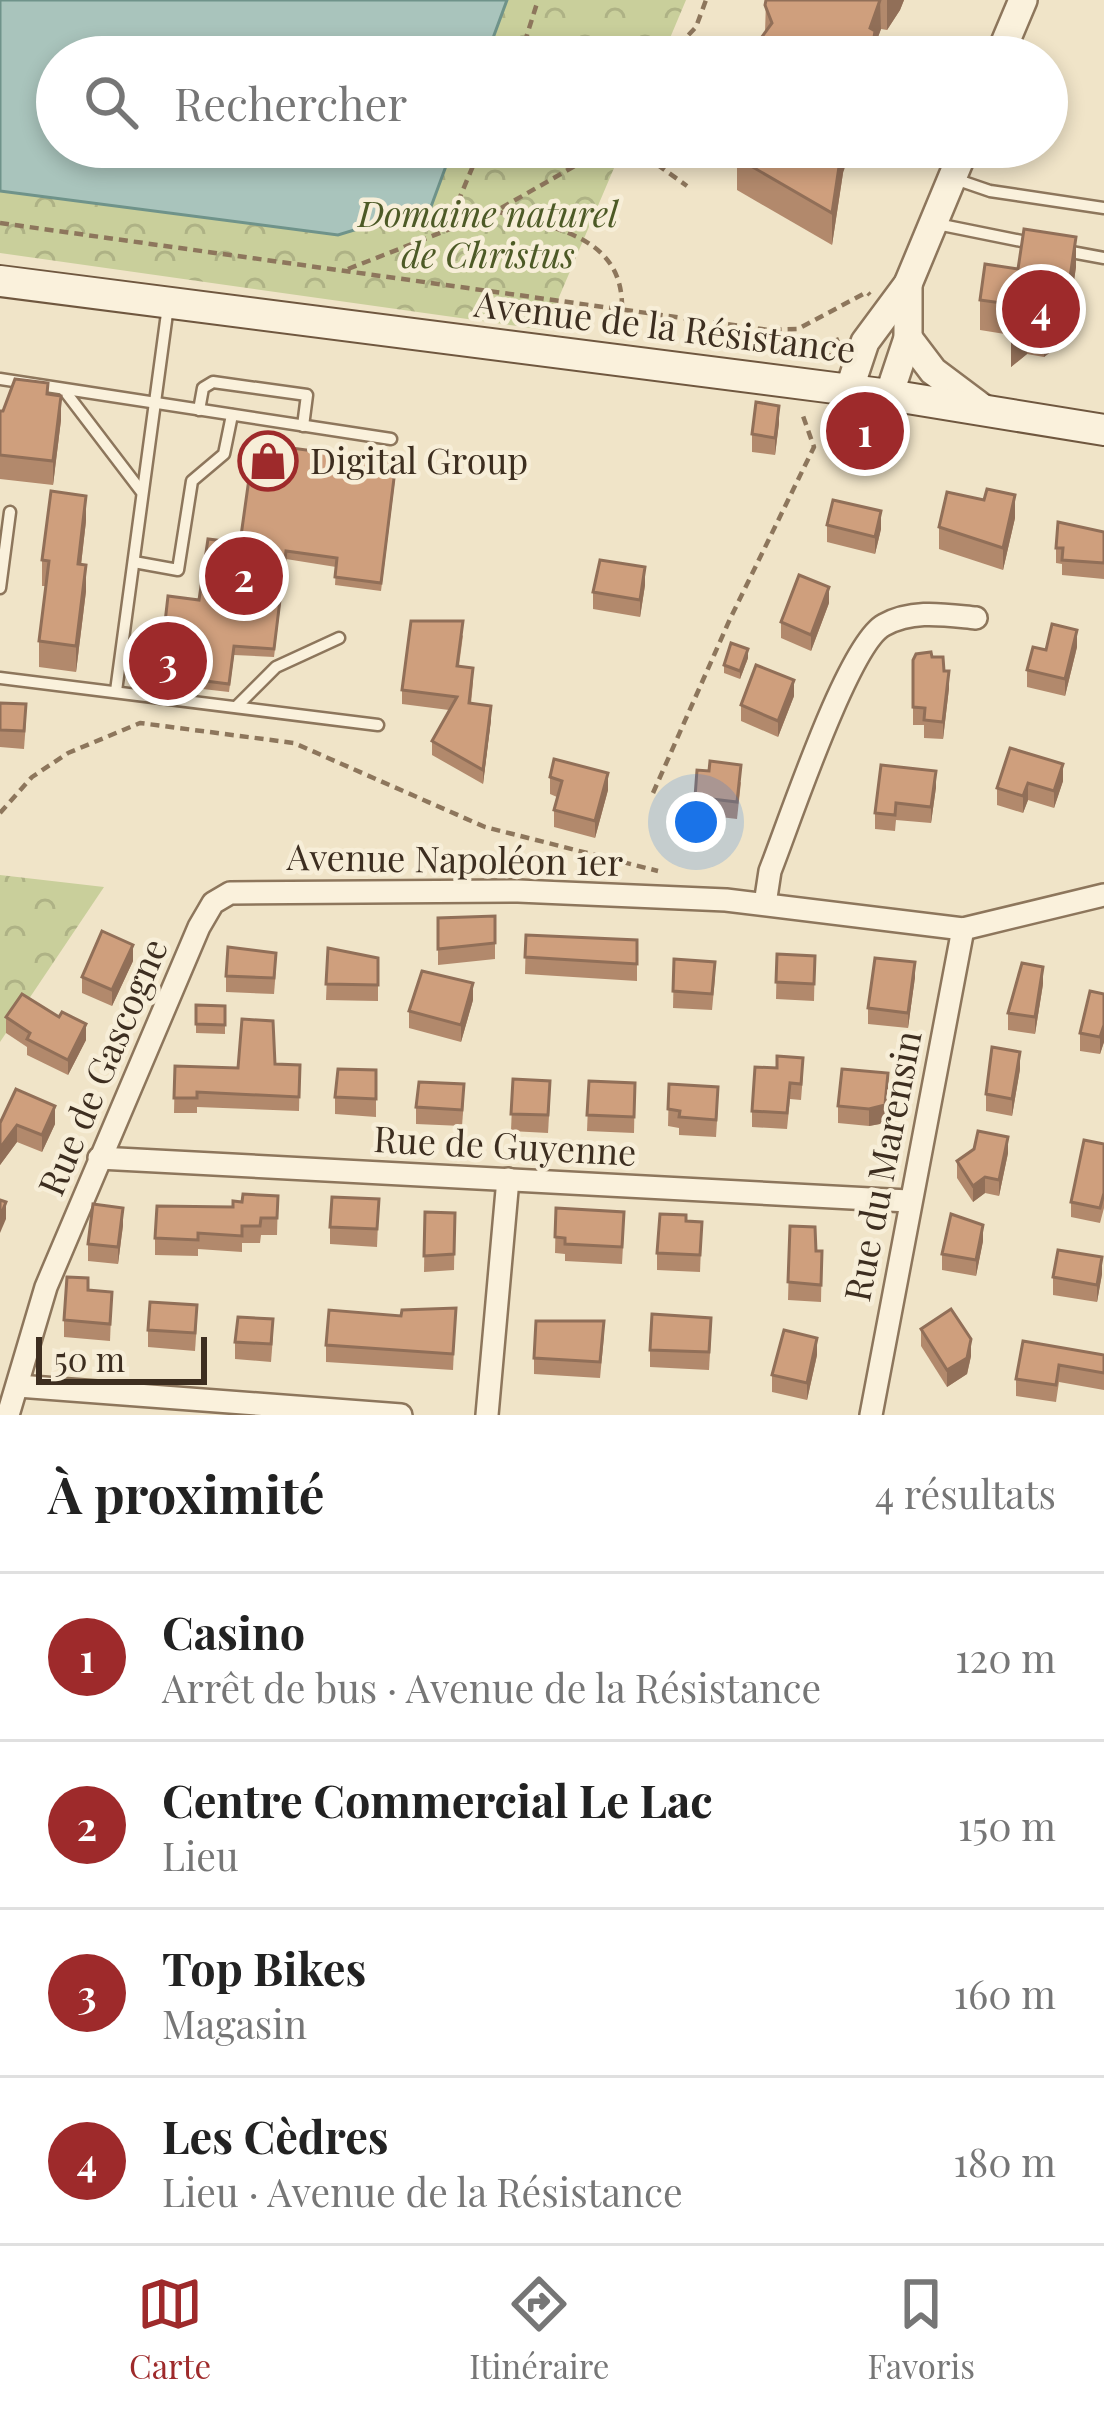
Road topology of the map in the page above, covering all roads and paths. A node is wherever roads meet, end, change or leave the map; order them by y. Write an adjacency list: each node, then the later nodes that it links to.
1 (538, 0): 4 (path)
2 (706, 0): 5 (path)
3 (1023, 0): 6 (street)
4 (527, 36)
5 (688, 36)
6 (1008, 36)
7 (473, 168): 17 (path)
8 (578, 168): 14 (path)
9 (662, 168): 12 (path)
10 (956, 168): 11 (street)
11 (952, 178): 13 (lane); 15 (street)
12 (687, 186)
13 (1104, 208)
14 (496, 211): 17 (path); 24 (path)
15 (934, 223): 18 (lane); 21 (street)
16 (0, 224): 19 (path)
17 (446, 231): 19 (path)
18 (1104, 259)
19 (346, 270): 24 (path)
20 (0, 281): 23 (main road, Avenue de la Résistance)
21 (908, 284): 27 (street); 32 (street)
22 (874, 300): 26 (path)
23 (169, 303): 32 (main road, Avenue de la Résistance); 34 (lane)
24 (622, 310): 26 (path)
25 (852, 325): 29 (path)
26 (738, 326): 28 (path)
27 (908, 338): 33 (street); 36 (street)
28 (720, 346)
29 (806, 352)
30 (0, 379): 31 (lane)
31 (64, 389): 34 (lane); 42 (lane)
32 (849, 390): 33 (main road, Avenue de la Résistance)
33 (889, 395): 36 (main road, Avenue de la Résistance)
34 (154, 403): 35 (lane); 42 (lane)
35 (200, 410): 37 (lane); 39 (lane)
36 (985, 410): 40 (main road, Avenue de la Résistance)
37 (232, 415): 39 (lane); 44 (lane)
38 (803, 416): 52 (path)
39 (303, 426): 41 (lane)
40 (1104, 430)
41 (391, 439)
42 (141, 491): 44 (lane)
43 (10, 512): 45 (lane)
44 (134, 562): 49 (lane)
45 (0, 588)
46 (976, 618): 57 (street)
47 (339, 638): 50 (lane)
48 (0, 678): 49 (lane)
49 (116, 691): 50 (lane)
50 (237, 706): 51 (lane)
51 (378, 725)
52 (653, 793)
53 (0, 813): 54 (path)
54 (658, 871)
55 (230, 893): 57 (street, Avenue Napoléon 1er); 59 (street, Rue de Gascogne)
56 (1104, 895): 58 (street, Avenue Napoléon 1er)
57 (764, 904): 58 (street, Avenue Napoléon 1er)
58 (963, 929): 61 (street, Rue du Marensin)
59 (99, 1158): 60 (street, Rue de Guyenne); 62 (street, Rue de Gascogne)
60 (508, 1179): 61 (street, Rue de Guyenne); 66 (street)
61 (908, 1201): 63 (street, Rue du Marensin)
62 (18, 1386): 64 (street, Rue de Gascogne); 65 (street)
63 (872, 1412): 67 (street)
64 (8, 1415)
65 (401, 1415)
66 (488, 1415)
67 (895, 1415)

